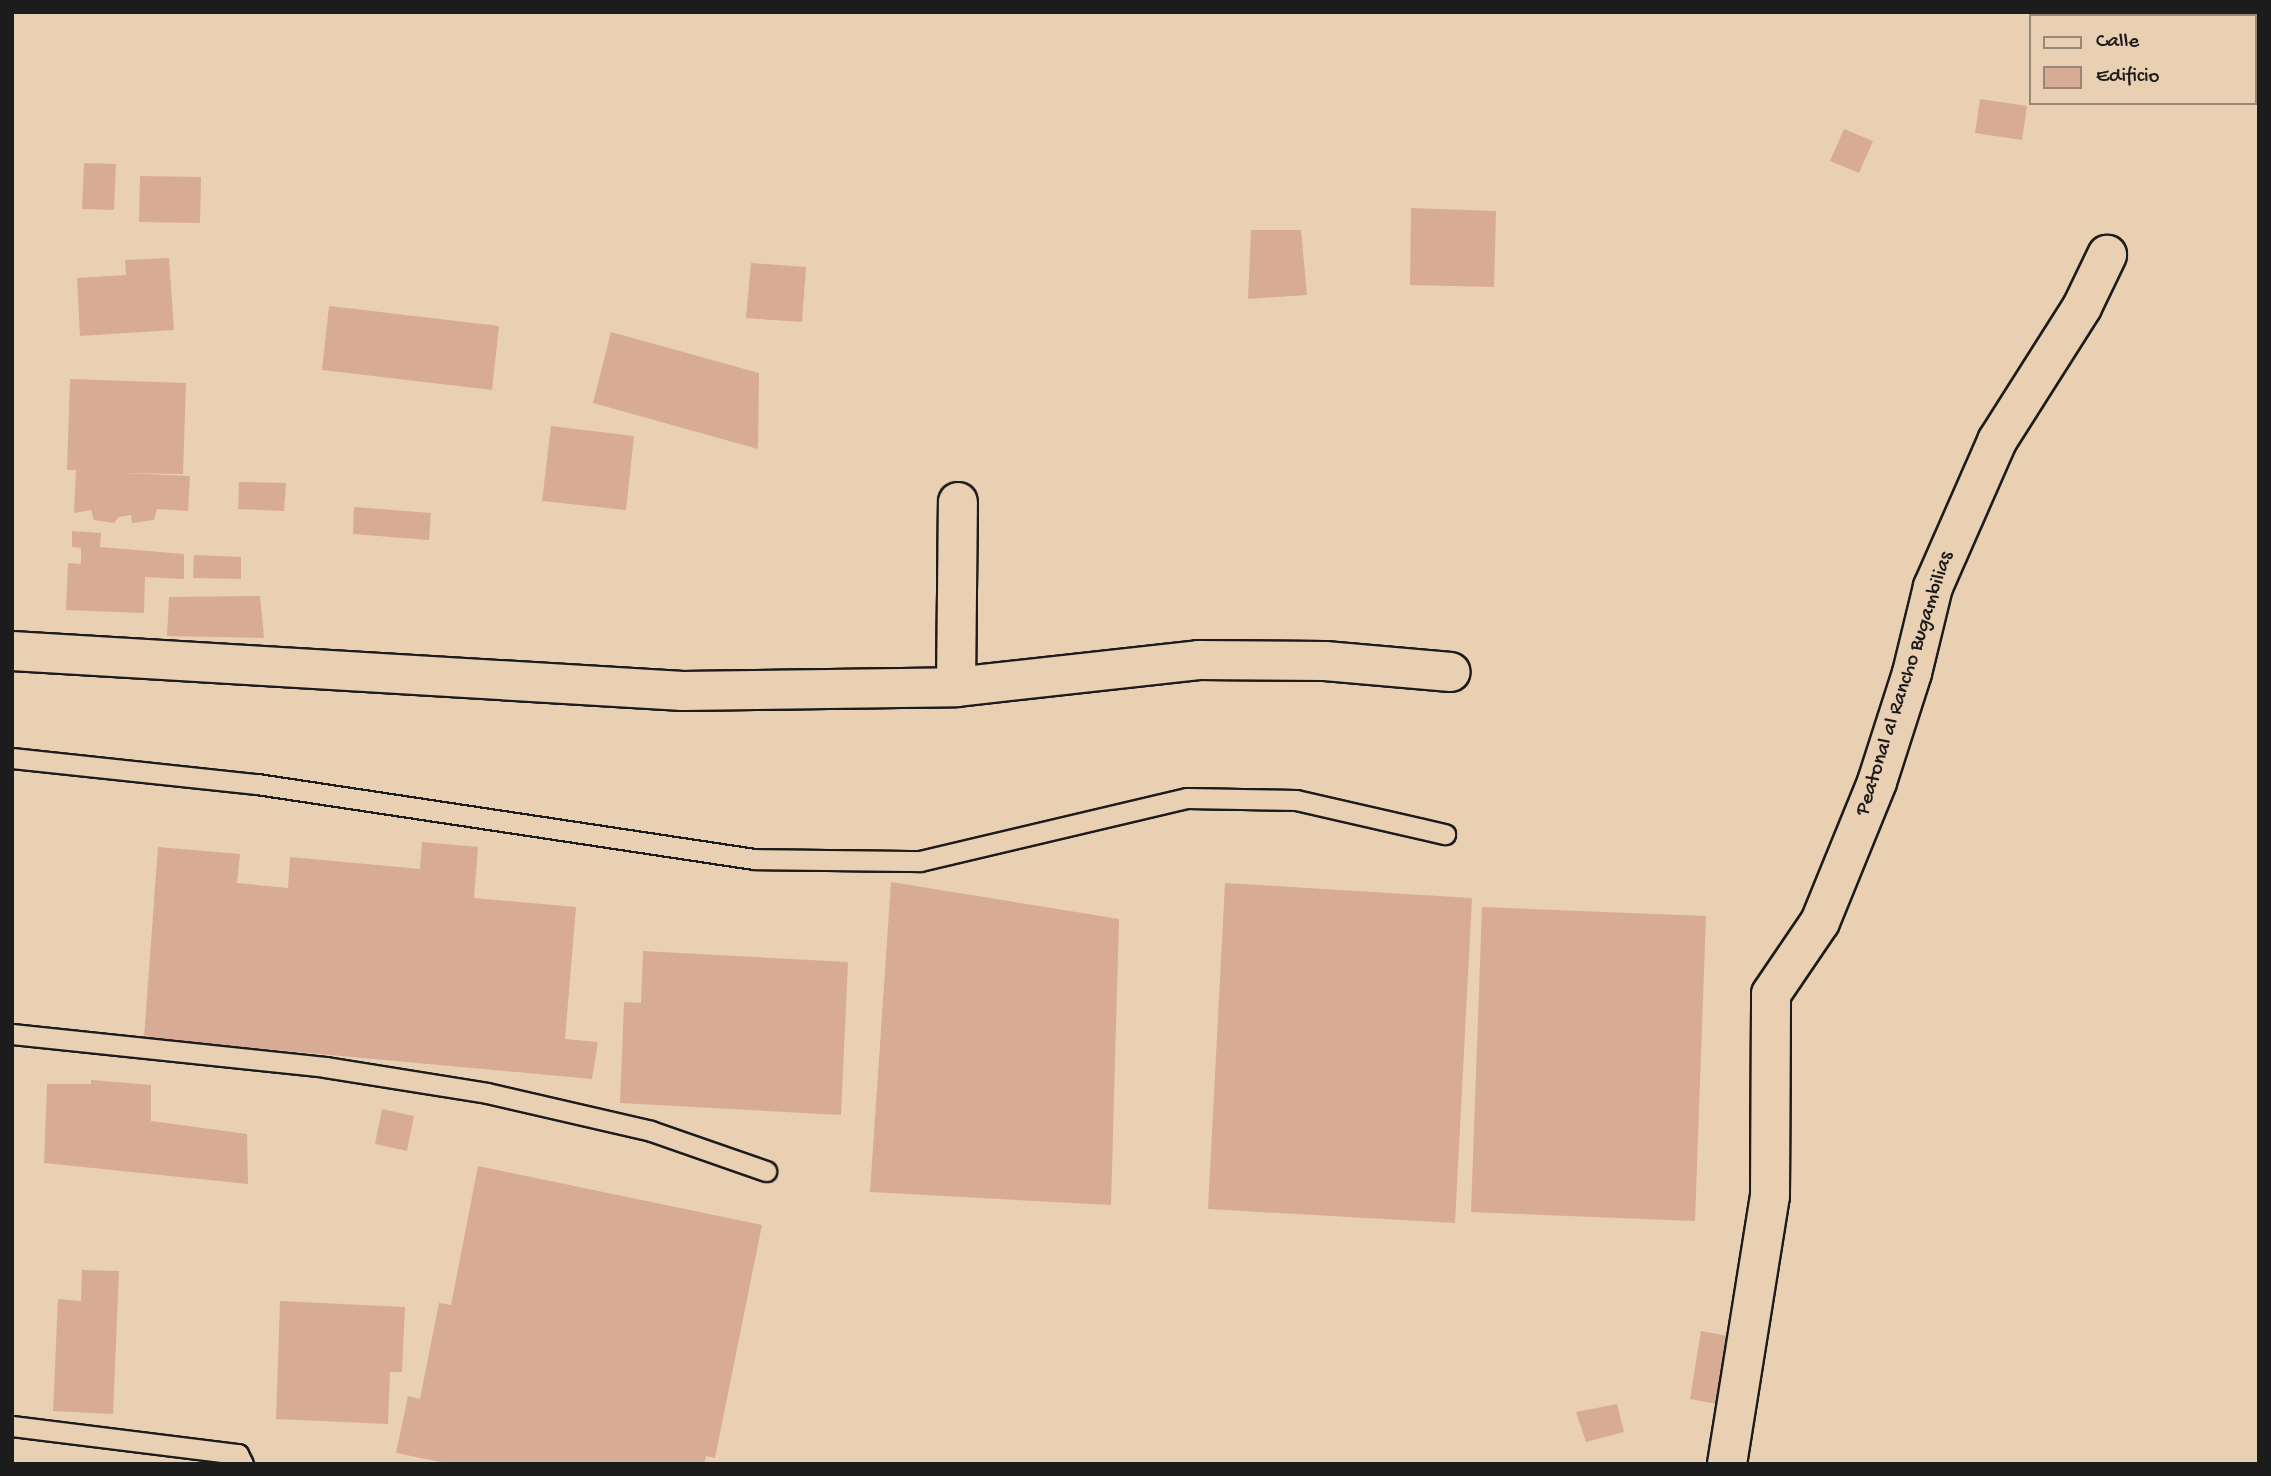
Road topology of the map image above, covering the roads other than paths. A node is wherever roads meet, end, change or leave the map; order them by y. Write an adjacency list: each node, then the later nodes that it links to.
1 (2107, 255): 12 (street, Peatonal al Rancho Bugambilias)
2 (958, 502): 5 (street)
3 (12, 651): 5 (street)
4 (1451, 672): 5 (street)
5 (956, 687)
6 (12, 758): 7 (lane)
7 (1445, 835)
8 (12, 1034): 9 (lane)
9 (766, 1171)
10 (12, 1426): 11 (lane)
11 (243, 1464)
12 (1727, 1464)

